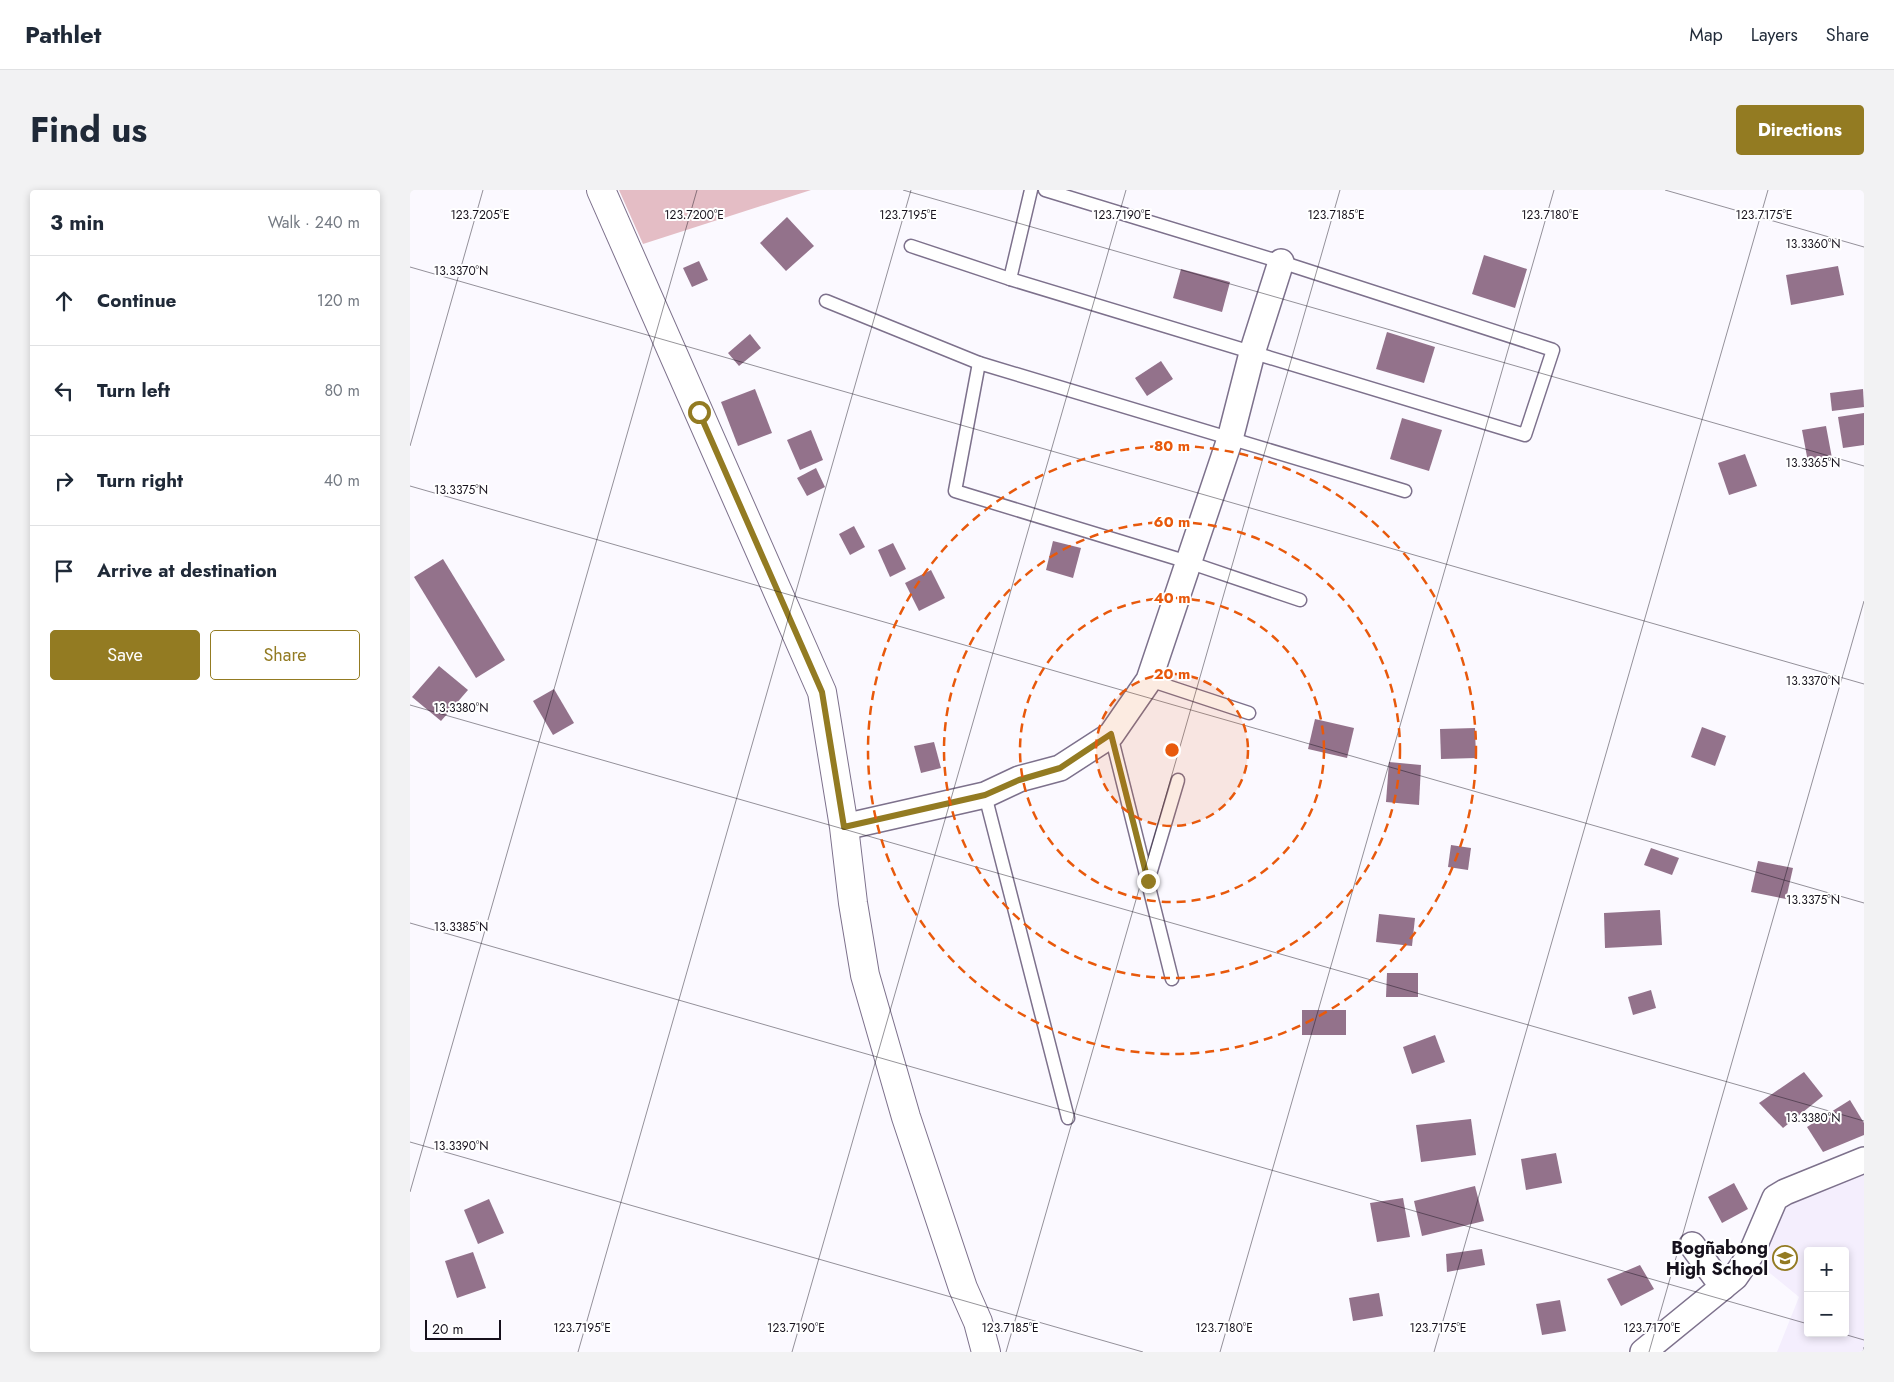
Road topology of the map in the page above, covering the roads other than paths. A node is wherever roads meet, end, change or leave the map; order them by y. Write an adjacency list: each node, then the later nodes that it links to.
1 (601, 190): 19 (street)
2 (1031, 190): 6 (lane)
3 (1045, 190): 5 (lane)
4 (911, 246): 6 (lane)
5 (1281, 262): 8 (street); 8 (lane)
6 (1010, 279): 8 (lane)
7 (826, 301): 9 (lane)
8 (1252, 353): 10 (street)
9 (979, 363): 10 (lane); 12 (lane)
10 (1230, 439): 11 (lane); 12 (street)
11 (1405, 491)
12 (1188, 562): 13 (lane); 14 (street)
13 (1300, 600)
14 (1149, 680): 15 (lane); 16 (street)
15 (1249, 713)
16 (1111, 734): 18 (street); 20 (lane)
17 (1178, 780): 20 (lane)
18 (985, 795): 19 (street); 22 (lane)
19 (844, 827): 26 (street)
20 (1148, 881): 21 (lane)
21 (1172, 979)
22 (1068, 1118)
23 (1864, 1160): 25 (street)
24 (1692, 1245): 25 (street)
25 (1723, 1287): 27 (street)
26 (986, 1352)
27 (1643, 1352)

